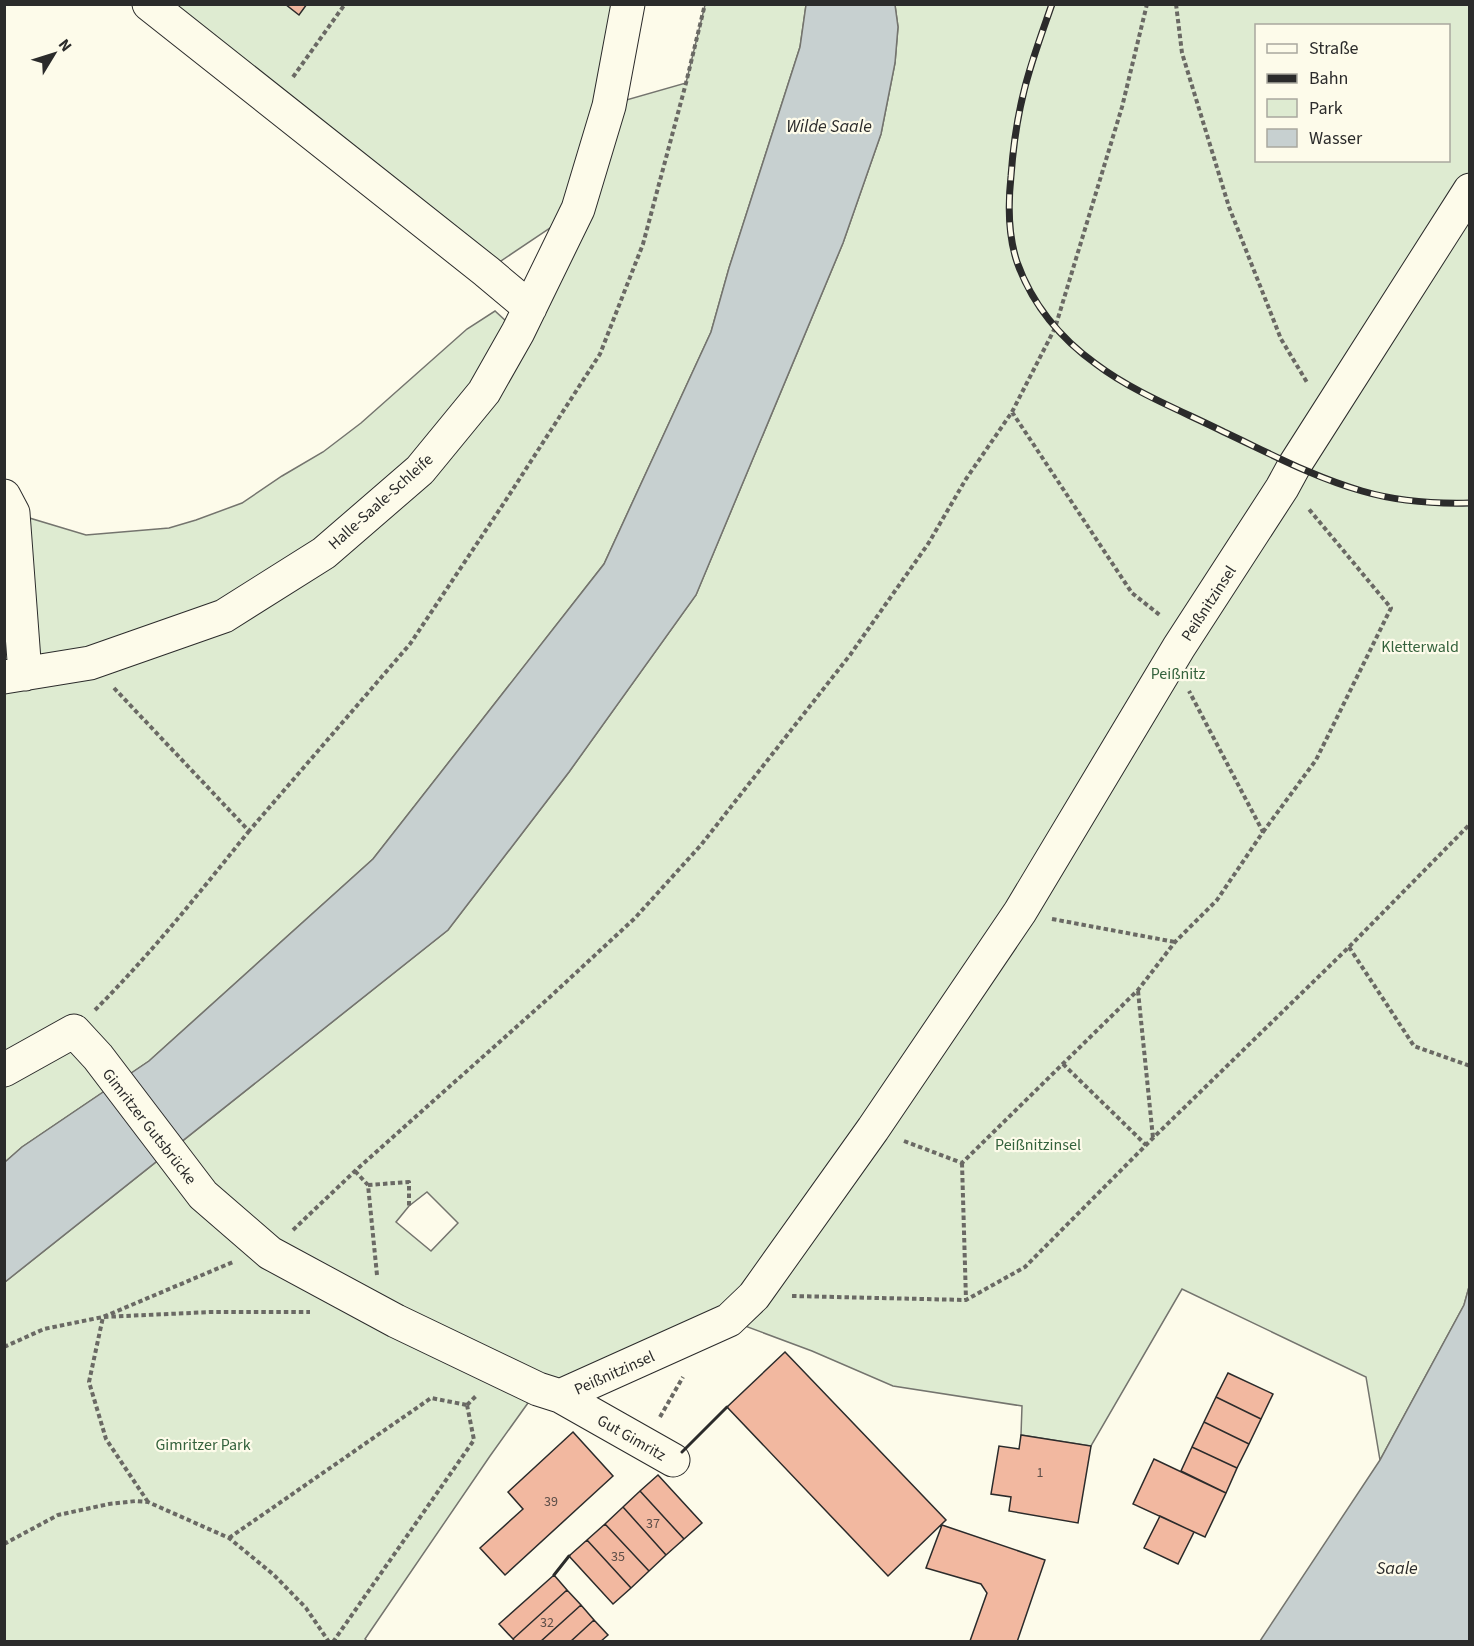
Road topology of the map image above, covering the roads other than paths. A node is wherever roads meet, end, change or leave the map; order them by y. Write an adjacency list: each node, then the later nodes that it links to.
1 (149, 4): 4 (street)
2 (628, 4): 4 (street, Halle-Saale-Schleife)
3 (1470, 190): 9 (street, Peißnitzinsel)
4 (530, 308): 6 (street, Halle-Saale-Schleife)
5 (4, 496): 6 (street)
6 (15, 676)
7 (4, 1070): 8 (street, Gimritzer Gutsbrücke)
8 (203, 1195): 9 (street, Peißnitzinsel)
9 (560, 1396): 10 (street, Gut Gimritz)
10 (673, 1460)

